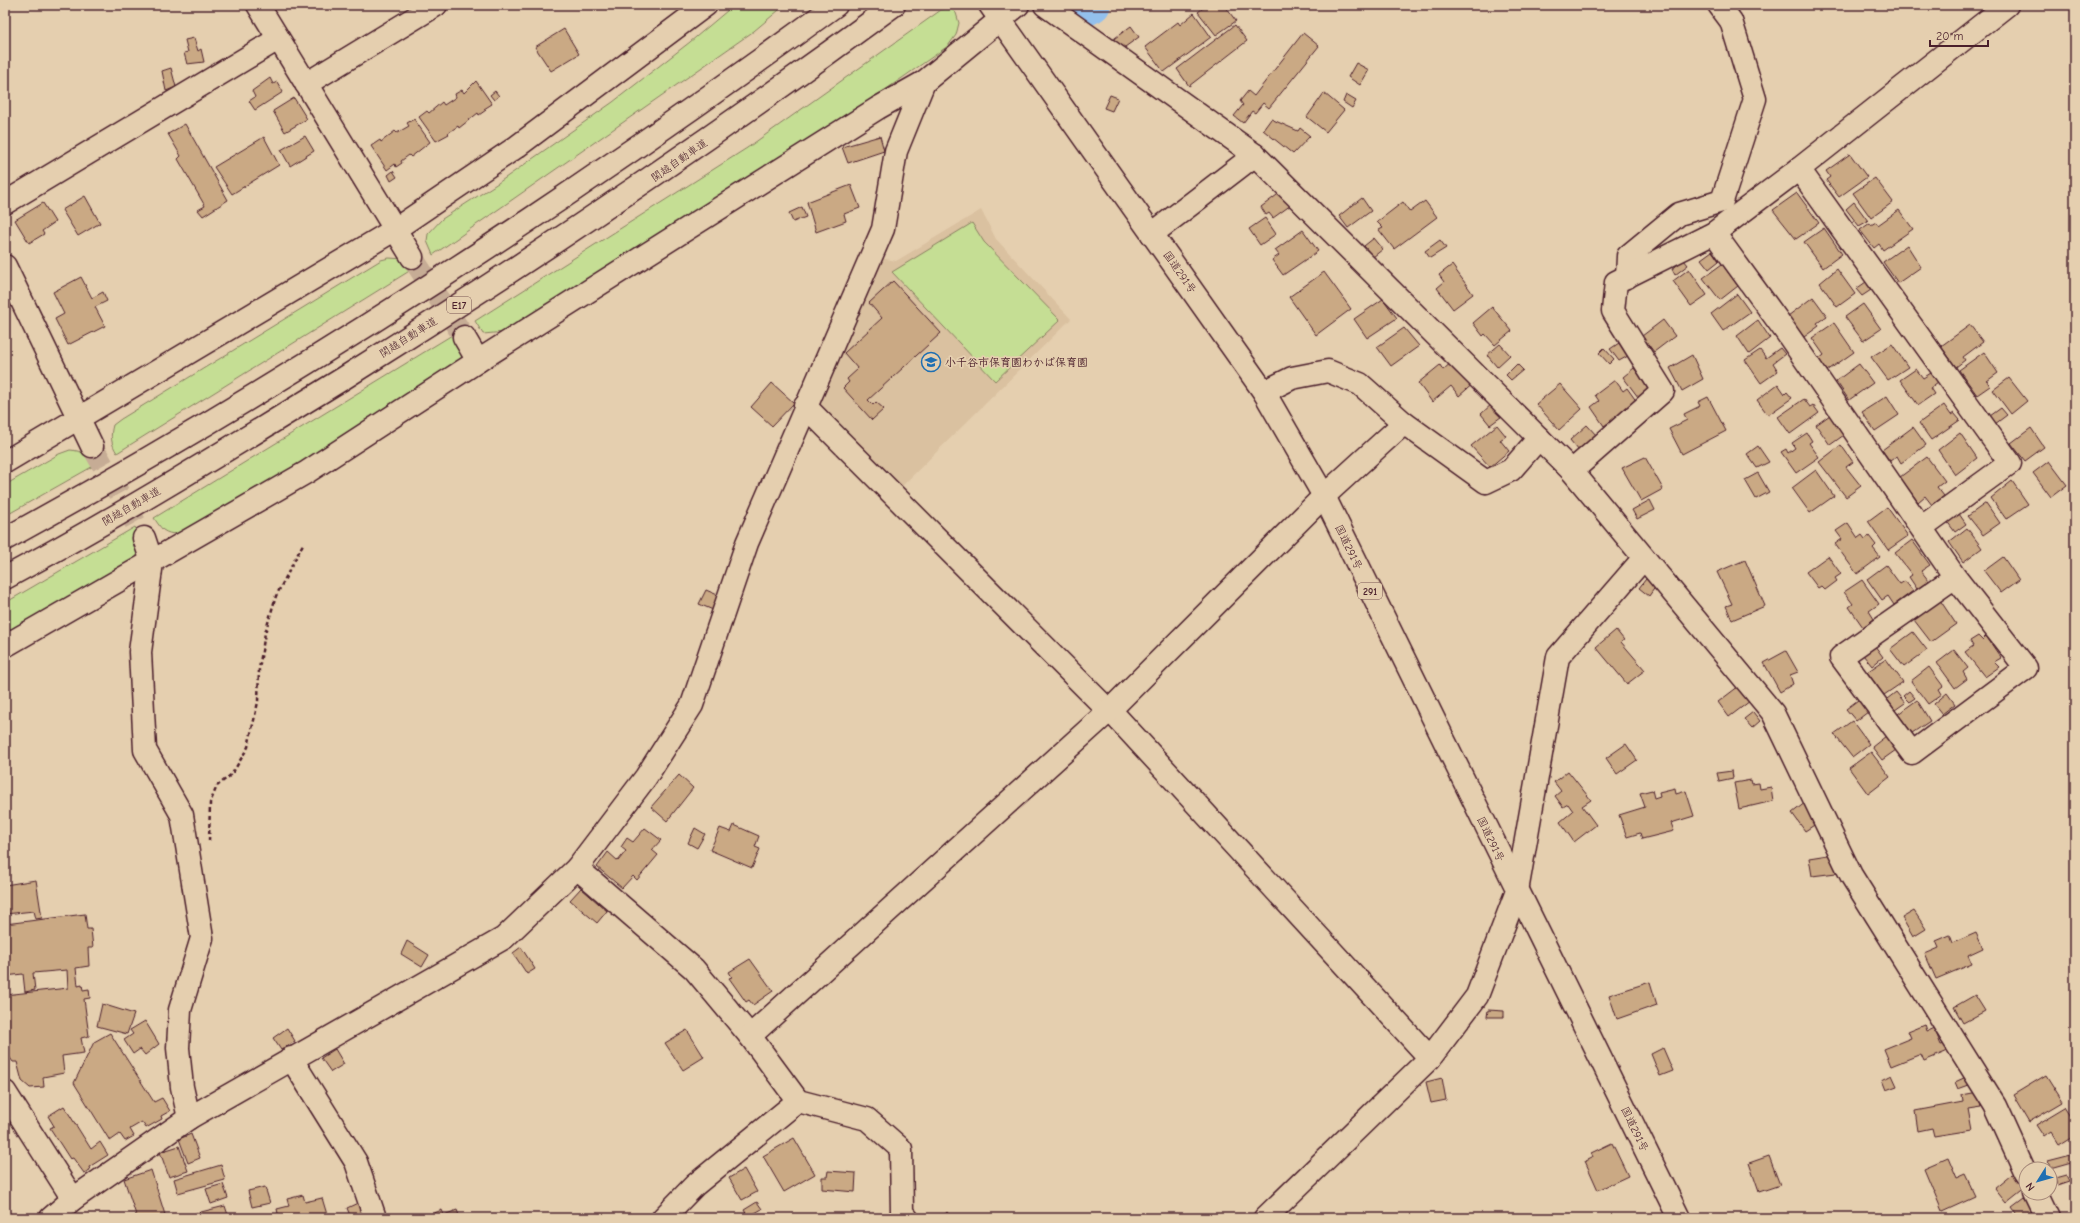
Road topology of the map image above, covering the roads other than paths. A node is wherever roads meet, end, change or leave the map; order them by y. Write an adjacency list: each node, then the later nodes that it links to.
1 (258, 5): 13 (main road)
2 (436, 5): 15 (main road)
3 (706, 5): 21 (main road)
4 (819, 5): 16 (main road)
5 (836, 5): 16 (main road)
6 (894, 5): 18 (main road, 関越自動車道 / E17)
7 (911, 5): 18 (main road)
8 (1018, 5): 12 (main road)
9 (1045, 5): 17 (main road)
10 (1719, 5): 26 (main road)
11 (2007, 5): 19 (main road)
12 (995, 13): 14 (main road); 23 (main road, 国道291号 / 291)
13 (278, 39): 15 (main road); 20 (main road)
14 (924, 82): 28 (main road); 30 (main road)
15 (306, 84): 21 (main road)
16 (651, 136): 40 (main road)
17 (1255, 155): 23 (main road); 33 (main road)
18 (670, 166): 44 (main road, 関越自動車道 / E17)
19 (1799, 169): 22 (main road); 38 (main road)
20 (5, 203)
21 (394, 230): 24 (main road); 31 (main road)
22 (1714, 233): 26 (main road); 38 (main road)
23 (1152, 234): 29 (main road, 国道291号 / 291)
24 (412, 257)
25 (5, 266): 31 (main road)
26 (1627, 277): 36 (main road)
27 (464, 337): 28 (main road)
28 (478, 361): 42 (main road)
29 (1264, 392): 32 (main road); 37 (main road, 国道291号 / 291)
30 (805, 406): 46 (main road); 47 (main road)
31 (79, 420): 34 (main road); 35 (main road)
32 (1404, 423): 33 (main road); 37 (main road)
33 (1539, 438): 36 (main road)
34 (92, 446)
35 (5, 462)
36 (1572, 471): 41 (main road)
37 (1324, 496): 46 (main road); 48 (main road, 国道291号 / 291)
38 (1922, 527): 43 (main road)
39 (144, 538): 42 (main road)
40 (5, 539)
41 (1643, 559): 48 (main road); 55 (main road)
42 (152, 562): 45 (main road); 54 (main road)
43 (1954, 577): 43 (main road)
44 (5, 578)
45 (5, 646)
46 (1109, 710): 49 (main road); 51 (main road)
47 (577, 868): 49 (main road); 50 (main road)
48 (1517, 891): 51 (main road); 63 (main road, 国道291号 / 291)
49 (750, 1036): 53 (main road)
50 (291, 1058): 54 (main road); 59 (main road)
51 (1430, 1058): 62 (main road)
52 (5, 1092): 56 (main road)
53 (798, 1101): 60 (main road); 61 (main road)
54 (189, 1118): 56 (main road)
55 (2021, 1161)
56 (73, 1199): 58 (main road)
57 (2039, 1201): 64 (main road)
58 (51, 1218)
59 (375, 1218)
60 (663, 1218)
61 (907, 1218)
62 (1265, 1218)
63 (1680, 1218)
64 (2047, 1218)

